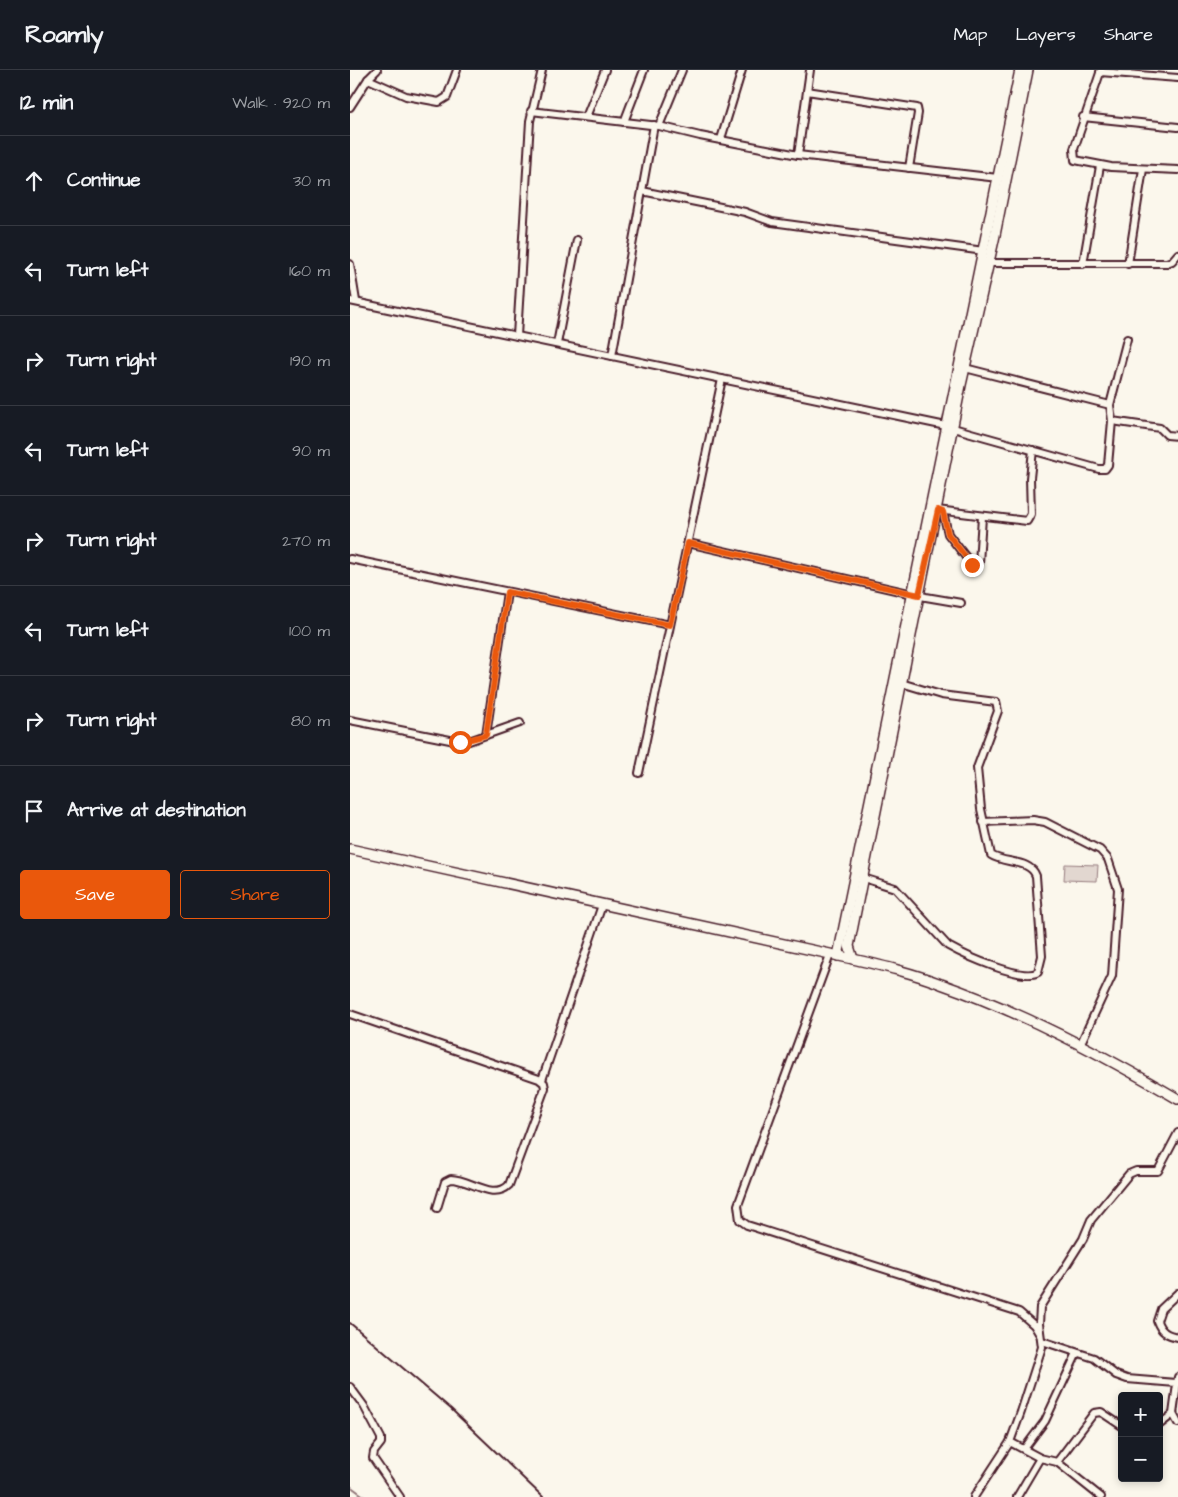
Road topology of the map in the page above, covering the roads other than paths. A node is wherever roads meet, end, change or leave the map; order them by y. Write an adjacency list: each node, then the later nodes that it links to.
1 (377, 70): 13 (street)
2 (457, 70): 13 (street)
3 (542, 70): 16 (street)
4 (605, 70): 17 (street)
5 (644, 70): 19 (street)
6 (682, 70): 20 (street)
7 (742, 70): 22 (street)
8 (810, 70): 14 (street)
9 (1020, 70): 28 (street)
10 (1028, 70): 33 (street)
11 (1101, 71): 12 (street); 18 (street)
12 (1178, 78)
13 (368, 79): 15 (street)
14 (807, 90): 23 (street); 25 (street)
15 (350, 107)
16 (531, 111): 17 (street); 38 (street)
17 (586, 117): 19 (street)
18 (1083, 117): 21 (street); 24 (street)
19 (624, 122): 20 (street)
20 (656, 125): 22 (street); 29 (street)
21 (1178, 127)
22 (721, 140): 23 (street)
23 (798, 155): 25 (street)
24 (1100, 166): 26 (street); 35 (street)
25 (909, 168): 28 (street)
26 (1142, 169): 27 (street); 36 (street)
27 (1178, 170)
28 (998, 178): 31 (street)
29 (642, 191): 31 (street); 41 (street)
30 (577, 240): 40 (street)
31 (984, 251): 46 (street)
32 (1178, 254): 36 (street)
33 (989, 262): 35 (street); 42 (street)
34 (350, 264): 37 (street)
35 (1083, 264): 36 (street)
36 (1128, 264)
37 (353, 301): 38 (street)
38 (517, 336): 40 (street)
39 (1127, 339): 44 (street)
40 (557, 344): 41 (street)
41 (612, 356): 43 (street)
42 (965, 368): 44 (street); 46 (street)
43 (722, 379): 46 (street); 51 (street)
44 (1110, 406): 45 (street)
45 (1112, 421): 47 (street); 48 (street)
46 (950, 427): 48 (street); 49 (street); 54 (street)
47 (1178, 436)
48 (1033, 450): 50 (street)
49 (940, 511): 50 (street); 50 (street); 54 (street)
50 (982, 517)
51 (688, 543): 54 (street); 56 (street)
52 (350, 559): 53 (street)
53 (507, 592): 56 (street); 60 (street)
54 (915, 593): 55 (street); 57 (street); 66 (street)
55 (961, 603)
56 (670, 625): 61 (street)
57 (901, 683): 62 (street); 64 (street)
58 (350, 720): 60 (street)
59 (520, 723): 60 (street)
60 (486, 735)
61 (639, 773)
62 (983, 822): 64 (street); 69 (street)
63 (350, 849): 65 (street)
64 (863, 878): 67 (street)
65 (602, 905): 66 (street); 70 (street)
66 (834, 955): 67 (street); 76 (street)
67 (853, 959): 69 (street)
68 (350, 1014): 70 (street)
69 (1080, 1045): 71 (street)
70 (542, 1080): 73 (street)
71 (1178, 1098)
72 (1178, 1133): 76 (street)
73 (437, 1208)
74 (1178, 1293): 75 (street)
75 (1178, 1337)
76 (1041, 1338): 77 (street); 84 (street)
77 (1077, 1353): 78 (street); 85 (street)
78 (1177, 1380): 80 (street)
79 (350, 1387): 88 (street)
80 (1173, 1414): 81 (street); 83 (street)
81 (1163, 1422)
82 (1118, 1423): 87 (street)
83 (1178, 1423)
84 (1010, 1442): 85 (street); 89 (street)
85 (1024, 1449): 86 (street)
86 (1040, 1458): 87 (street); 90 (street)
87 (1057, 1462): 91 (street)
88 (400, 1497)
89 (974, 1497)
90 (1017, 1497)
91 (1101, 1497)

